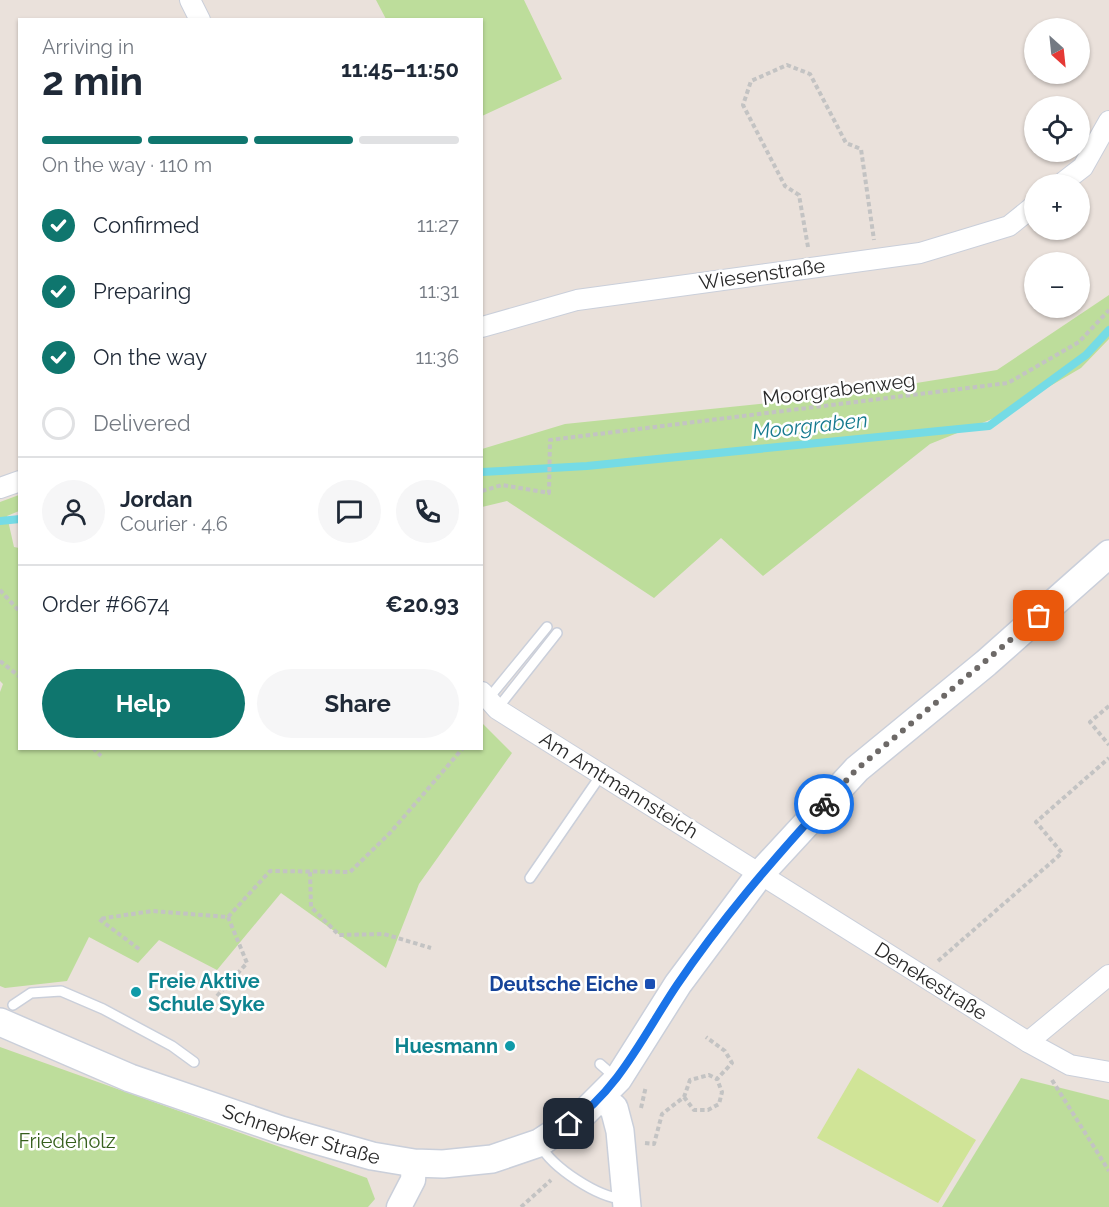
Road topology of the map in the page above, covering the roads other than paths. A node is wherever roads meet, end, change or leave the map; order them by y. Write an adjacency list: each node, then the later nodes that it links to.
1 (190, 0): 2 (street)
2 (199, 18)
3 (1109, 121): 4 (street)
4 (1074, 174)
5 (1024, 214): 6 (street, Wiesenstraße)
6 (483, 327)
7 (18, 482): 8 (street)
8 (0, 488)
9 (1109, 554): 14 (main road, Schnepker Straße)
10 (547, 627): 12 (lane)
11 (556, 633): 12 (lane)
12 (489, 700): 13 (street, Am Amtmannsteich)
13 (601, 775): 14 (street, Am Amtmannsteich); 15 (lane)
14 (760, 873): 18 (street, Denekestraße); 21 (main road, Schnepker Straße)
15 (530, 878)
16 (1109, 975): 18 (street)
17 (7, 1013): 19 (lane); 23 (main road, Schnepker Straße)
18 (1028, 1042): 20 (street, Denekestraße)
19 (194, 1062)
20 (1109, 1072)
21 (606, 1080): 22 (main road, Schnepker Straße); 24 (main road)
22 (538, 1143): 23 (main road, Schnepker Straße); 24 (lane)
23 (414, 1163): 25 (street)
24 (627, 1203)
25 (399, 1207)

